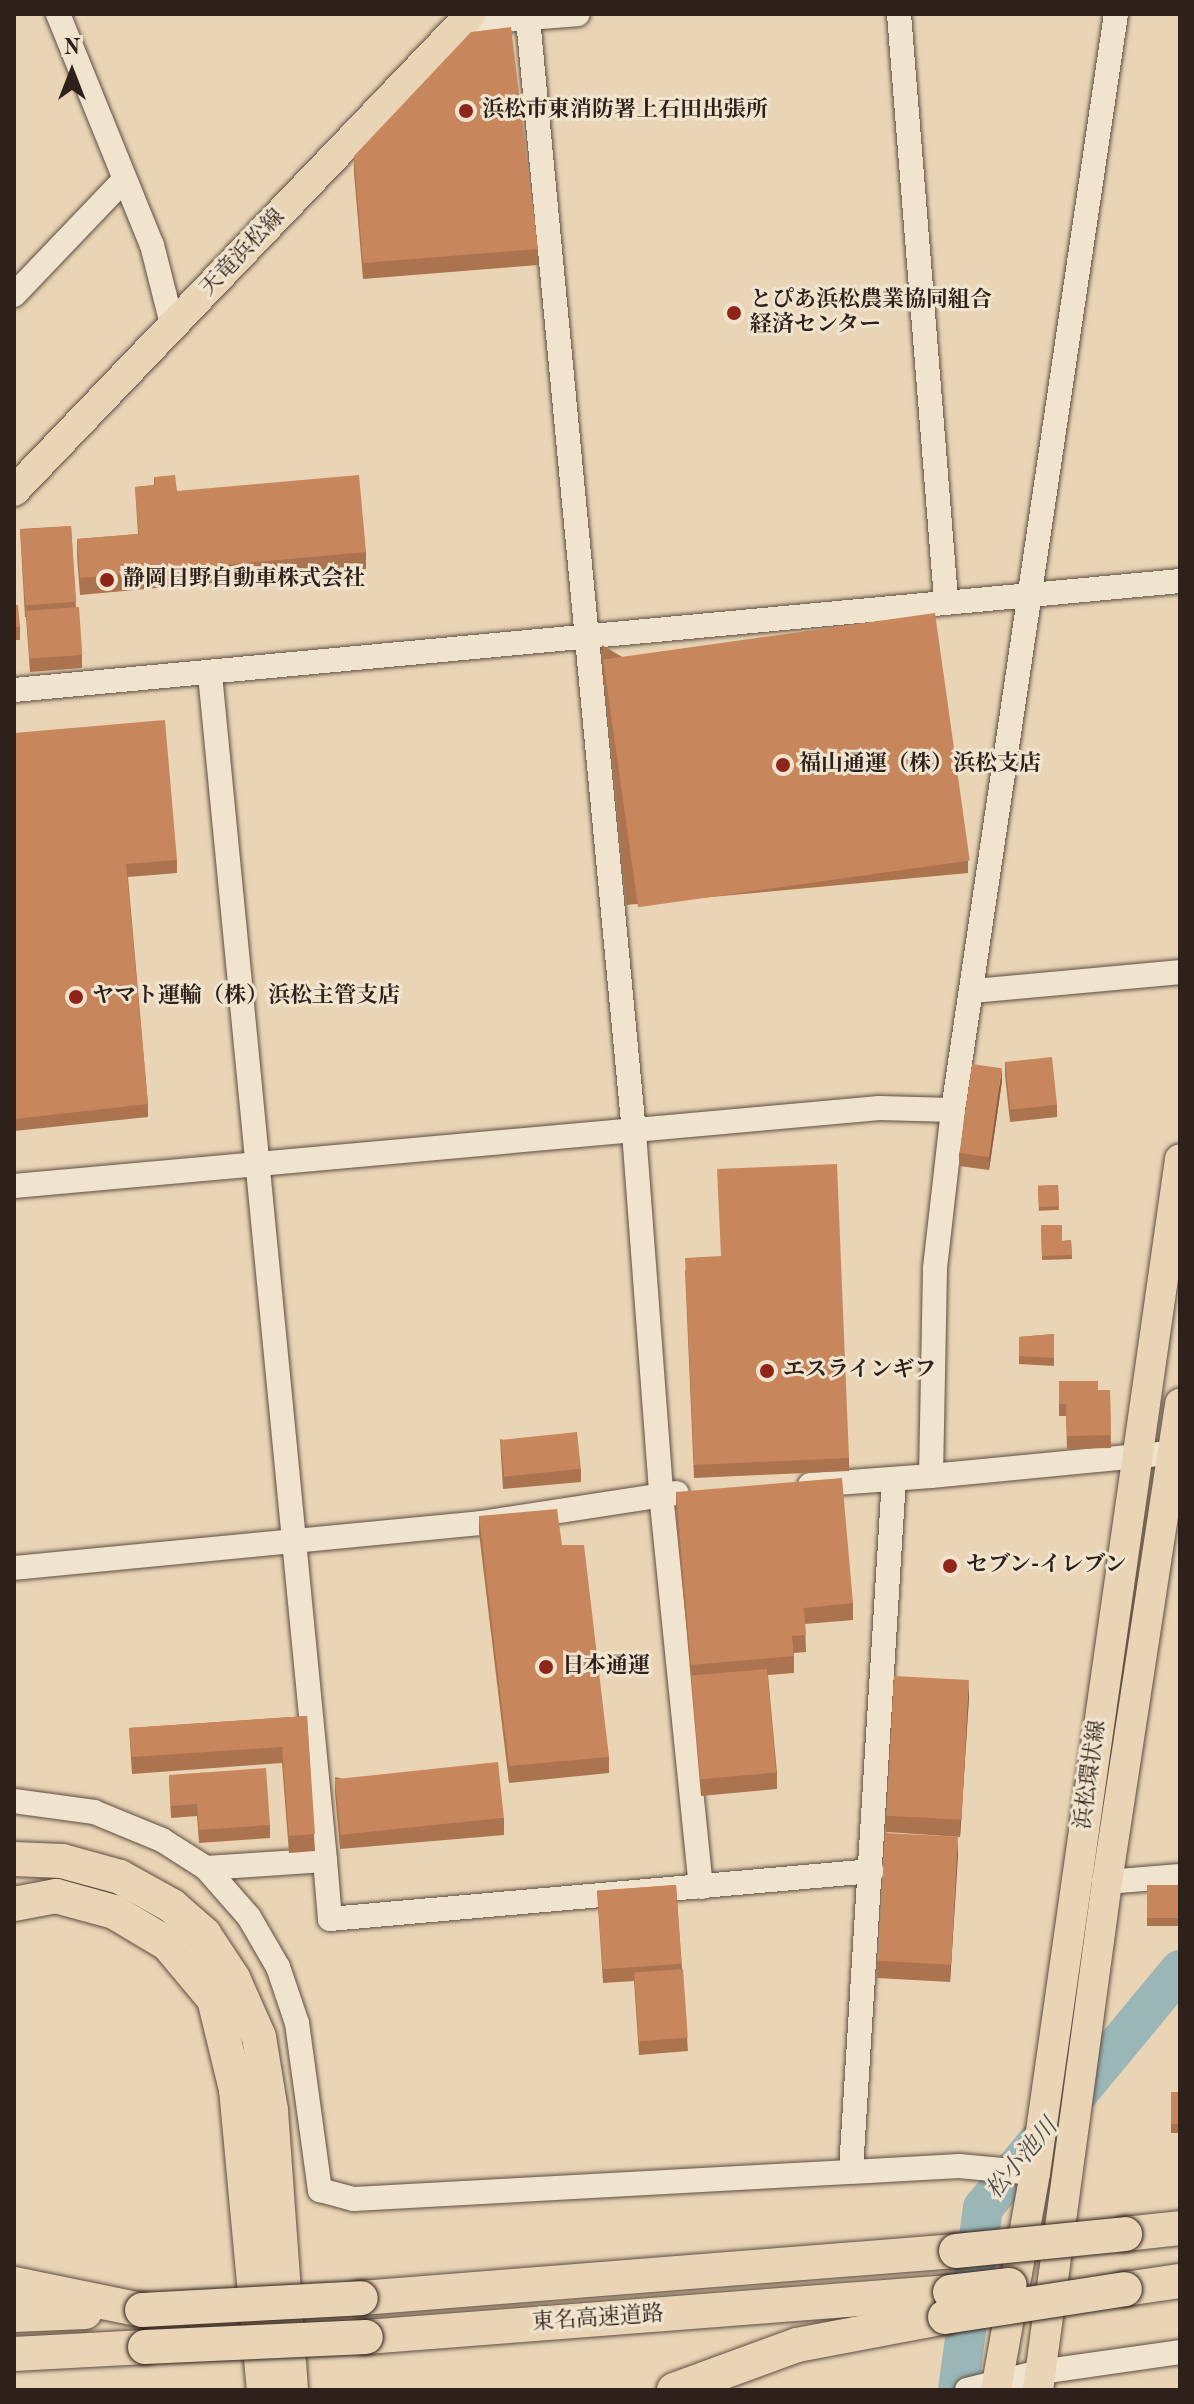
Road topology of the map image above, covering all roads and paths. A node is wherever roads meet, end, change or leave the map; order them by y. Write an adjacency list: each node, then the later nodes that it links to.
1 (578, 14): 6 (street)
2 (899, 14): 13 (street)
3 (1116, 14): 12 (street)
4 (60, 15): 7 (street)
5 (466, 19): 6 (street); 9 (main road, 天竜浜松線)
6 (528, 19): 14 (street)
7 (124, 180): 8 (street); 9 (street)
8 (14, 295)
9 (173, 328): 10 (main road, 天竜浜松線)
10 (14, 491)
11 (1180, 581): 12 (street)
12 (1031, 596): 13 (street); 18 (street)
13 (946, 600): 14 (street)
14 (586, 638): 15 (street); 20 (street)
15 (210, 674): 16 (street); 22 (street)
16 (14, 690)
17 (1180, 972): 18 (street)
18 (973, 991): 19 (street)
19 (953, 1110): 20 (street); 27 (street)
20 (634, 1132): 22 (street); 31 (street)
21 (1180, 1159): 26 (main road, 浜松環状線)
22 (254, 1161): 23 (street); 32 (street)
23 (14, 1186)
24 (1180, 1404): 25 (main road, 浜松環状線)
25 (1177, 1452): 26 (street); 40 (main road, 浜松環状線)
26 (1134, 1456): 27 (street); 44 (main road, 浜松環状線)
27 (931, 1476): 28 (street)
28 (894, 1479): 29 (street); 38 (street)
29 (785, 1486)
30 (707, 1491): 31 (street)
31 (661, 1494): 32 (street); 41 (street)
32 (291, 1544): 33 (street); 36 (street)
33 (14, 1568)
34 (14, 1801): 37 (street)
35 (14, 1859): 58 (highway)
36 (325, 1860): 37 (street); 41 (street)
37 (206, 1868): 43 (street)
38 (872, 1871): 41 (street); 43 (street)
39 (1180, 1876): 40 (street)
40 (1107, 1882): 55 (main road, 浜松環状線)
41 (701, 1887)
42 (14, 1904): 57 (highway)
43 (851, 2170): 44 (street)
44 (1033, 2183): 56 (main road, 浜松環状線)
45 (1180, 2228): 51 (highway, 東名高速道路, bridge)
46 (1180, 2266): 47 (highway, 東名高速道路)
47 (1125, 2280): 48 (highway); 50 (highway, 東名高速道路, bridge)
48 (1180, 2281)
49 (14, 2284): 51 (highway)
50 (948, 2304): 54 (highway, 東名高速道路, bridge); 59 (highway)
51 (142, 2310): 52 (highway, 東名高速道路)
52 (14, 2315)
53 (1180, 2352): 55 (street)
54 (14, 2354)
55 (1039, 2381): 56 (street)
56 (983, 2388)
57 (264, 2390)
58 (291, 2390)
59 (674, 2390)

